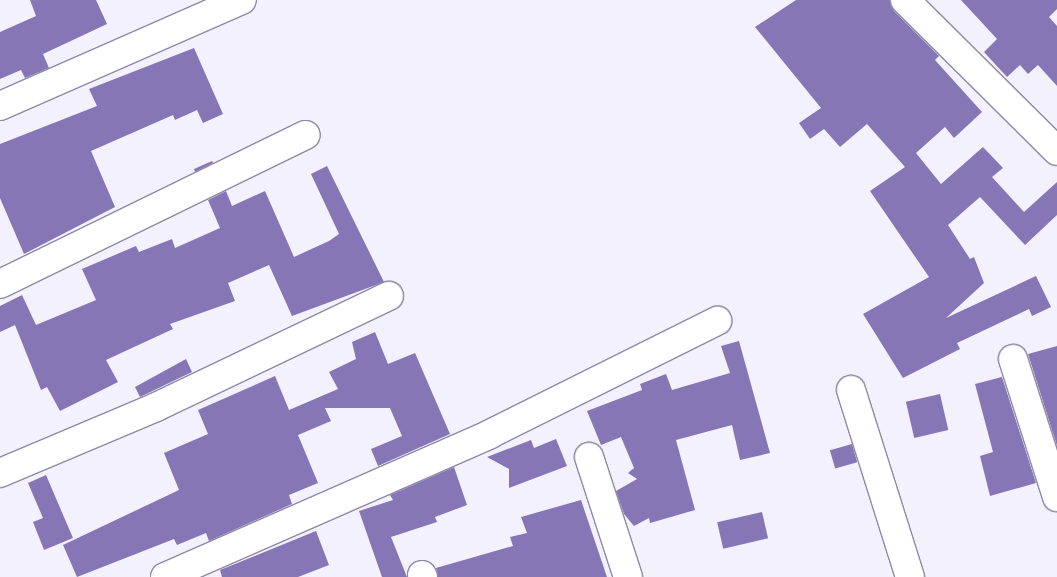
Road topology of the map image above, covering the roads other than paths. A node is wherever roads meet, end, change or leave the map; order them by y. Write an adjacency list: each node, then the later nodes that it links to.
1 (242, 0): 3 (street)
2 (905, 0): 5 (street)
3 (0, 106)
4 (306, 135): 6 (street)
5 (1057, 151)
6 (0, 284)
7 (389, 296): 12 (street)
8 (717, 321): 14 (street)
9 (1013, 359): 13 (street)
10 (851, 390): 16 (street)
11 (589, 457): 15 (street)
12 (0, 473)
13 (1057, 497)
14 (165, 577)
15 (628, 577)
16 (910, 577)

